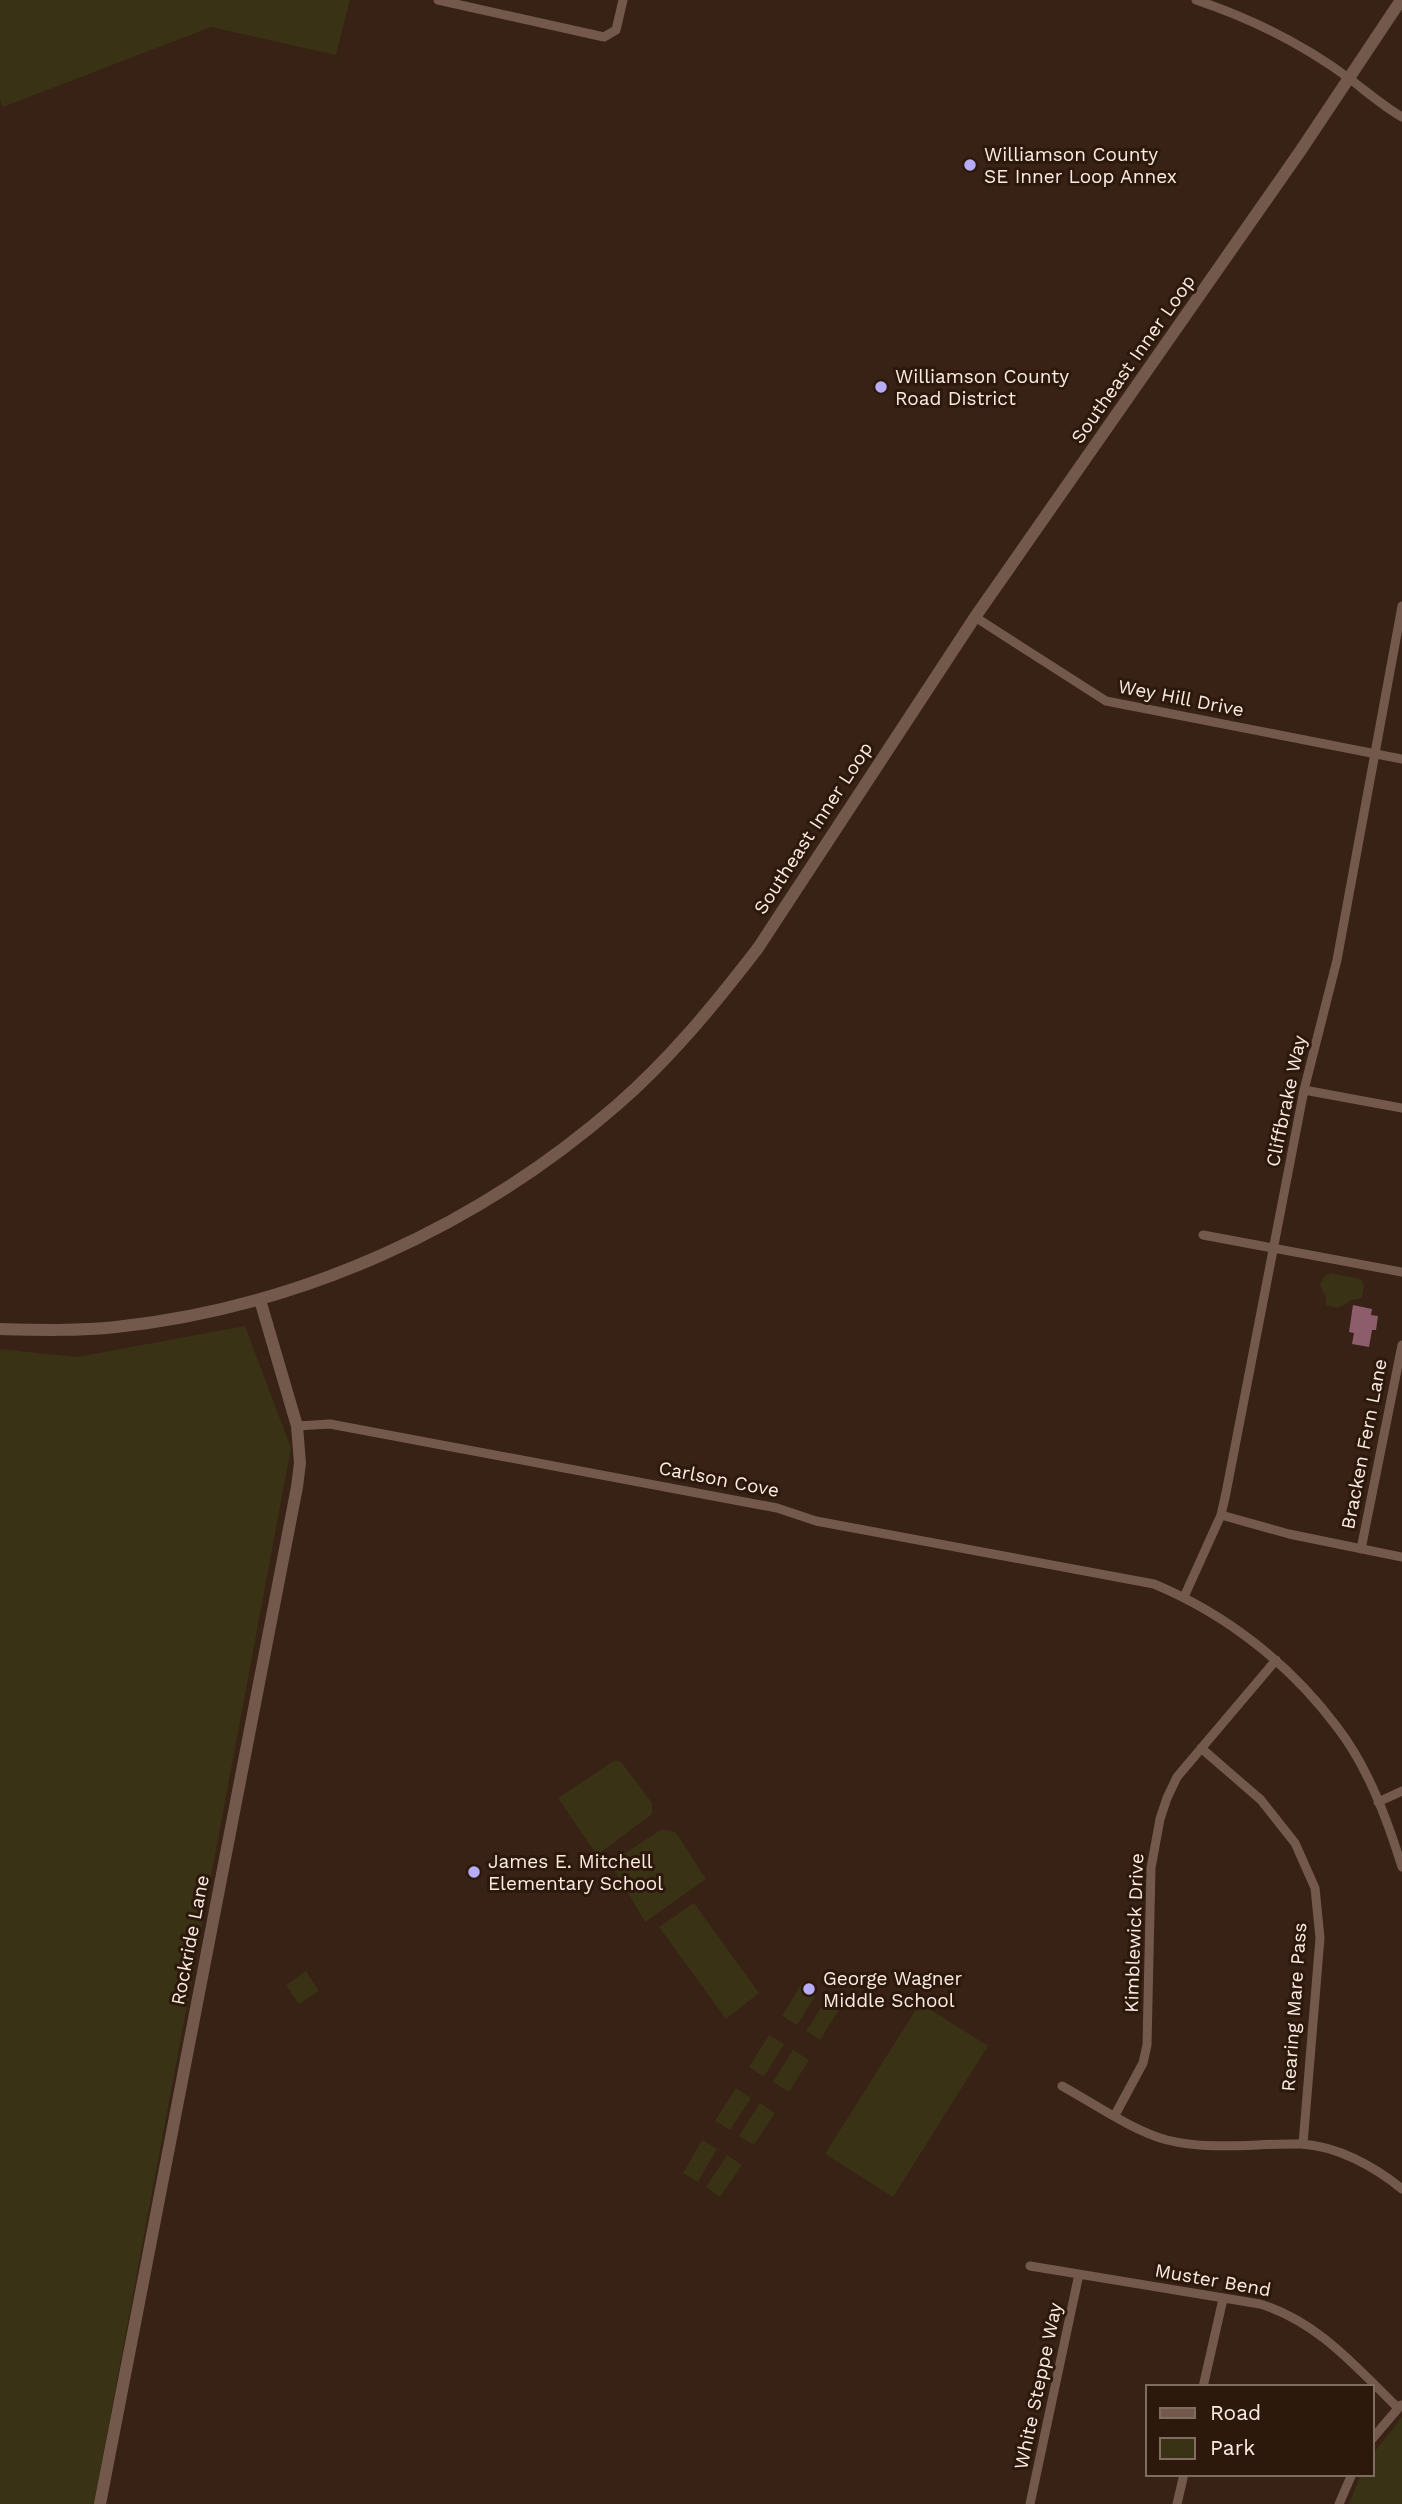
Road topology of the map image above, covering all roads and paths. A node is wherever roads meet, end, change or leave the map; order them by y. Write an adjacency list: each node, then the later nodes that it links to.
1 (438, 0): 5 (street)
2 (624, 0): 5 (street)
3 (1196, 0): 6 (street)
4 (1401, 0): 6 (main road, Southeast Inner Loop)
5 (476, 4)
6 (1349, 78): 7 (street); 9 (main road, Southeast Inner Loop)
7 (1402, 117)
8 (1402, 606): 10 (street, Cliffbrake Way)
9 (975, 617): 10 (street, Wey Hill Drive); 17 (main road, Southeast Inner Loop)
10 (1374, 754): 11 (street, Wey Hill Drive); 12 (street, Cliffbrake Way)
11 (1402, 759)
12 (1304, 1090): 13 (street); 15 (street, Cliffbrake Way)
13 (1402, 1108)
14 (1203, 1235): 15 (street)
15 (1274, 1248): 16 (street); 21 (street, Cliffbrake Way)
16 (1402, 1272)
17 (260, 1300): 18 (main road, Southeast Inner Loop); 20 (main road, Rockride Lane)
18 (0, 1329)
19 (1402, 1345): 22 (street, Bracken Fern Lane)
20 (298, 1426): 24 (street, Carlson Cove); 42 (main road, Rockride Lane)
21 (1221, 1515): 22 (street); 24 (street, Cliffbrake Way)
22 (1361, 1549): 23 (street)
23 (1402, 1557)
24 (1185, 1597): 25 (street, Carlson Cove)
25 (1276, 1660): 26 (street, Kimblewick Drive); 28 (street, Carlson Cove)
26 (1201, 1748): 31 (street, Kimblewick Drive); 32 (street, Rearing Mare Pass)
27 (1402, 1791): 28 (street)
28 (1378, 1802): 29 (street, Carlson Cove)
29 (1402, 1867)
30 (1062, 2086): 31 (street)
31 (1115, 2115): 32 (street)
32 (1303, 2144): 33 (street)
33 (1402, 2189)
34 (1030, 2266): 35 (street, Muster Bend)
35 (1079, 2274): 36 (street, Muster Bend); 43 (street, White Steppe Way)
36 (1223, 2298): 37 (street); 38 (street, Muster Bend)
37 (1203, 2385)
38 (1400, 2406): 39 (street)
39 (1374, 2437)
40 (1184, 2476): 44 (street)
41 (1351, 2476): 45 (street)
42 (100, 2504)
43 (1030, 2504)
44 (1177, 2504)
45 (1339, 2504)

